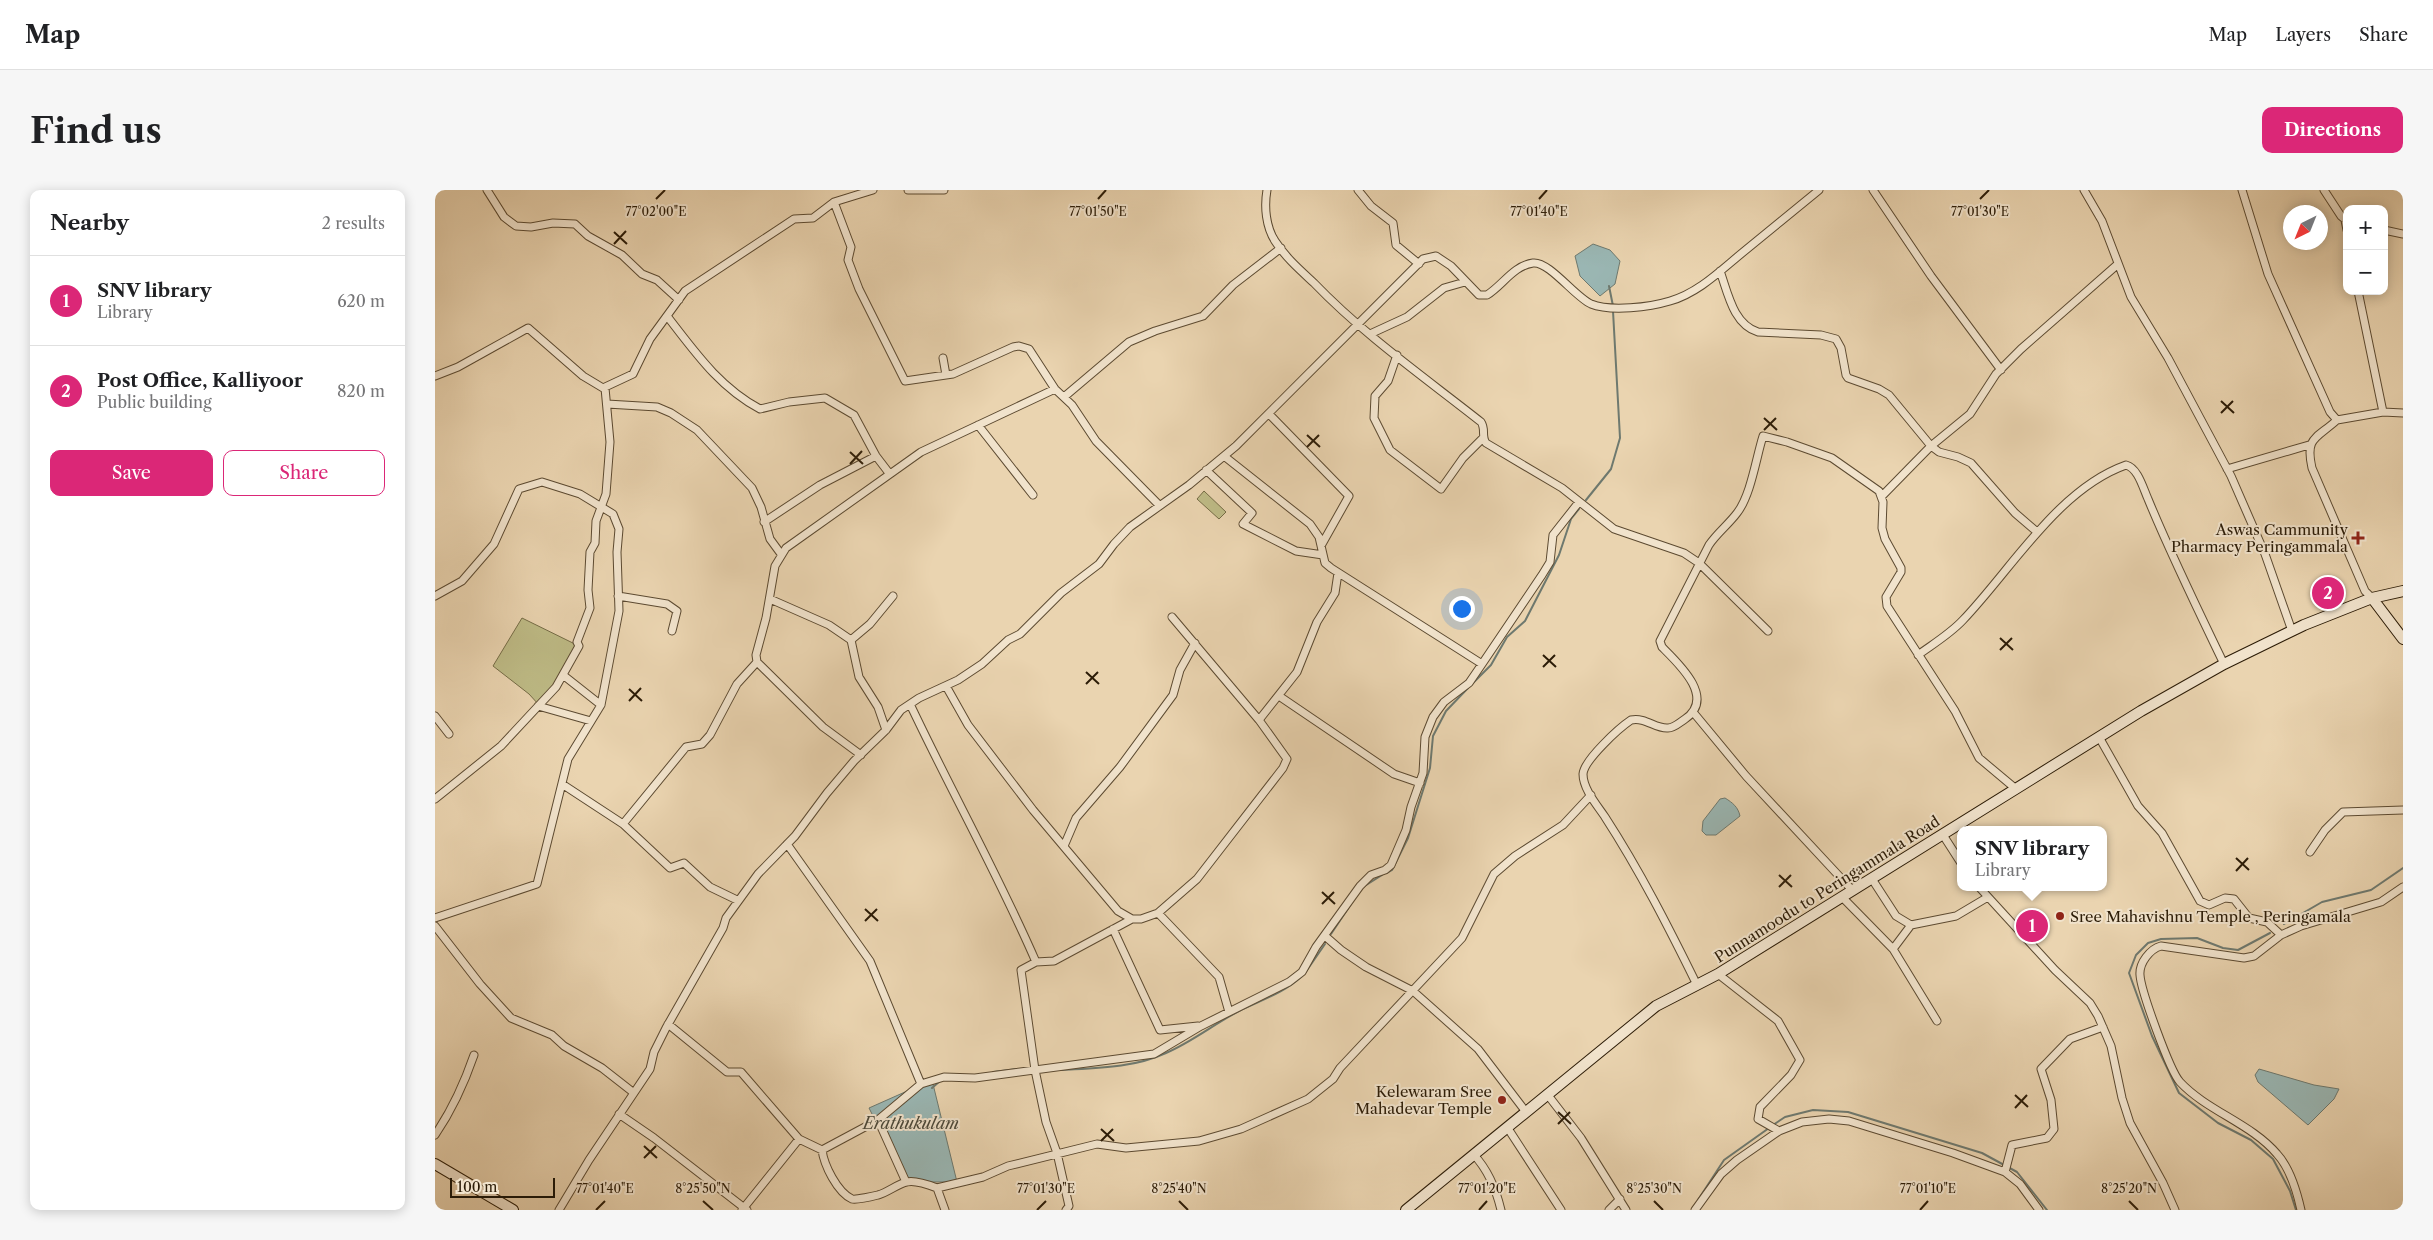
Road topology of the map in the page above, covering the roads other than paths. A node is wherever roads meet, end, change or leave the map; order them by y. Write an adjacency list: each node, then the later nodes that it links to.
1 (487, 190): 22 (street)
2 (873, 190): 12 (street)
3 (909, 190): 4 (street)
4 (944, 190)
5 (1267, 190): 16 (street)
6 (1358, 190): 17 (street)
7 (1819, 190): 19 (street)
8 (1873, 190): 28 (street)
9 (2084, 190): 18 (street)
10 (2242, 190): 38 (street)
11 (2325, 190): 13 (street)
12 (834, 202): 22 (street); 29 (street)
13 (2343, 217)
14 (2388, 231): 15 (street)
15 (2403, 234)
16 (1281, 248): 24 (street); 33 (street)
17 (1419, 264): 20 (street); 24 (street)
18 (2118, 264): 28 (street); 45 (street)
19 (1720, 271): 20 (street); 41 (street)
20 (1463, 282): 25 (street)
21 (2359, 295): 35 (street)
22 (679, 300): 23 (street)
23 (667, 316): 31 (street); 43 (street)
24 (1357, 323): 25 (street); 37 (street)
25 (1370, 334): 26 (street)
26 (1397, 355): 40 (street); 40 (street)
27 (943, 358): 29 (street)
28 (2001, 370): 41 (street)
29 (946, 375): 32 (street)
30 (435, 376): 31 (street)
31 (605, 388): 34 (street)
32 (1055, 388): 33 (street); 39 (street)
33 (1064, 397): 52 (street)
34 (607, 404): 51 (street); 53 (street)
35 (2383, 412): 36 (street); 38 (street)
36 (2403, 413)
37 (1269, 414): 44 (street); 55 (street)
38 (2337, 420): 42 (street)
39 (978, 425): 47 (street); 48 (street)
40 (1483, 438): 50 (street)
41 (1931, 446): 49 (street); 54 (street)
42 (2309, 446): 45 (street); 64 (street)
43 (876, 456): 47 (street); 53 (street)
44 (1224, 456): 46 (street); 55 (street)
45 (2227, 469): 69 (street)
46 (1206, 470): 52 (street); 57 (street)
47 (889, 473): 56 (street)
48 (1033, 495)
49 (1882, 496): 58 (street); 73 (street)
50 (1579, 502): 58 (street); 75 (street)
51 (602, 505): 61 (street); 62 (street); 77 (street)
52 (1159, 506): 78 (street)
53 (764, 522): 56 (street)
54 (2037, 532): 73 (street); 76 (street)
55 (1322, 544): 57 (street)
56 (781, 554): 65 (street)
57 (1323, 555): 59 (street)
58 (1699, 563): 67 (street); 83 (street)
59 (1338, 572): 75 (street); 79 (street)
60 (2403, 591): 64 (main road, Punnamoodu to Peringammala Road)
61 (435, 596)
62 (618, 596): 68 (street); 81 (street)
63 (893, 596): 71 (street)
64 (2372, 598): 69 (main road, Punnamoodu to Peringammala Road); 70 (main road)
65 (770, 599): 71 (street); 74 (street)
66 (1172, 617): 72 (street)
67 (1768, 630)
68 (672, 631)
69 (2292, 631): 76 (main road, Punnamoodu to Peringammala Road)
70 (2403, 639)
71 (851, 640): 87 (street)
72 (1195, 643): 85 (street); 100 (street)
73 (1918, 655): 93 (street)
74 (757, 662): 90 (street); 97 (street)
75 (1482, 664): 92 (street)
76 (2224, 664): 89 (main road, Punnamoodu to Peringammala Road)
77 (563, 675): 81 (street); 82 (street)
78 (946, 686): 80 (street); 100 (street)
79 (1279, 696): 85 (street); 92 (street)
80 (910, 704): 87 (street); 119 (street)
81 (601, 705): 86 (street)
82 (538, 706): 86 (street); 95 (street)
83 (1693, 712): 94 (street); 105 (street)
84 (435, 716): 88 (street)
85 (1259, 720): 110 (street)
86 (591, 721): 91 (street)
87 (886, 730): 90 (street)
88 (449, 734)
89 (2099, 737): 93 (main road, Punnamoodu to Peringammala Road); 116 (street)
90 (861, 754): 99 (street)
91 (562, 784): 97 (street); 111 (street)
92 (1420, 784): 117 (street)
93 (2016, 789): 98 (main road, Punnamoodu to Peringammala Road)
94 (1591, 794): 121 (street); 122 (street)
95 (435, 799)
96 (2403, 810): 101 (street)
97 (623, 824): 109 (street)
98 (1943, 834): 102 (street); 103 (main road, Punnamoodu to Peringammala Road)
99 (787, 844): 109 (street); 130 (street)
100 (1064, 846): 112 (street)
101 (2309, 852)
102 (1957, 857)
103 (1872, 879): 105 (main road, Punnamoodu to Peringammala Road); 113 (street)
104 (2403, 887): 116 (street)
105 (1853, 891): 108 (main road, Punnamoodu to Peringammala Road)
106 (1983, 891): 107 (street)
107 (1988, 897): 113 (street); 127 (street)
108 (1843, 898): 118 (street); 120 (main road, Punnamoodu to Peringammala Road)
109 (737, 900): 125 (street)
110 (1158, 913): 112 (street); 123 (street)
111 (435, 918)
112 (1131, 919): 115 (street)
113 (1911, 925): 118 (street)
114 (435, 926): 131 (street)
115 (1113, 929): 119 (street); 126 (street)
116 (2281, 935): 161 (street)
117 (1325, 936): 122 (street); 123 (street)
118 (1893, 949): 124 (street)
119 (1036, 962): 129 (street)
120 (1718, 974): 121 (main road, Punnamoodu to Peringammala Road); 137 (street)
121 (1697, 985): 132 (main road, Punnamoodu to Peringammala Road)
122 (1413, 991): 133 (street); 141 (street)
123 (1229, 1012): 126 (street)
124 (1937, 1021)
125 (669, 1024): 131 (street); 139 (street)
126 (1201, 1026): 129 (street)
127 (2103, 1027): 144 (street); 160 (street)
128 (474, 1055): 138 (street)
129 (1035, 1070): 130 (street); 141 (street)
130 (921, 1084): 135 (street)
131 (634, 1093): 134 (street)
132 (1547, 1094): 133 (main road, Punnamoodu to Peringammala Road); 147 (street)
133 (1526, 1112): 136 (main road, Punnamoodu to Peringammala Road)
134 (619, 1114): 148 (street); 150 (street)
135 (878, 1120): 140 (street); 145 (street)
136 (1507, 1128): 142 (main road, Punnamoodu to Peringammala Road); 155 (street)
137 (1777, 1130): 144 (street); 158 (street)
138 (435, 1135)
139 (799, 1139): 140 (street); 148 (street)
140 (822, 1150): 145 (street)
141 (1057, 1153): 146 (street); 152 (street)
142 (1474, 1155): 153 (main road, Punnamoodu to Peringammala Road); 154 (street)
143 (435, 1164): 149 (main road)
144 (2005, 1171): 159 (street)
145 (906, 1182): 146 (street)
146 (937, 1188): 151 (street)
147 (1620, 1199): 156 (street); 157 (street)
148 (744, 1209)
149 (513, 1210)
150 (559, 1210)
151 (945, 1210)
152 (1066, 1210)
153 (1406, 1210)
154 (1501, 1210)
155 (1561, 1210)
156 (1609, 1210)
157 (1626, 1210)
158 (1695, 1210)
159 (2039, 1210)
160 (2175, 1210)
161 (2301, 1210)

